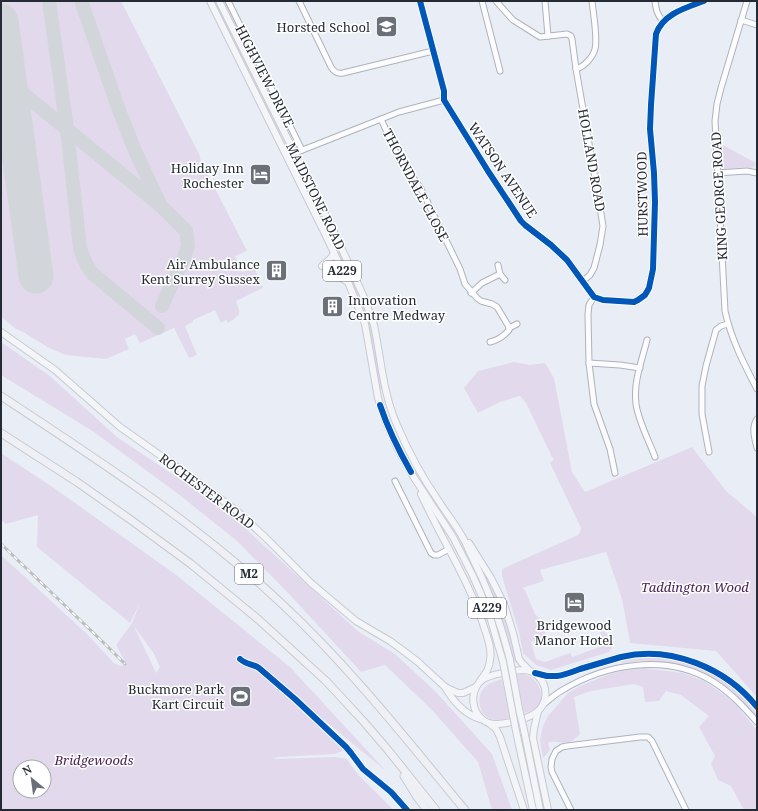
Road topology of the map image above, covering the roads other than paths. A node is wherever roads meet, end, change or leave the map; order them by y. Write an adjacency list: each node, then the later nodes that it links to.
1 (210, 1): 26 (main road, MAIDSTONE ROAD / A229)
2 (219, 1): 23 (main road, MAIDSTONE ROAD / A229)
3 (228, 1): 22 (street, HIGHVIEW DRIVE)
4 (299, 1): 17 (street)
5 (420, 1): 17 (street)
6 (482, 1): 19 (street)
7 (496, 1): 16 (street)
8 (545, 1): 16 (street)
9 (592, 1): 18 (street)
10 (654, 1): 14 (street)
11 (704, 1): 14 (street)
12 (747, 1): 13 (street, KING GEORGE ROAD)
13 (741, 20): 15 (street); 25 (street, KING GEORGE ROAD)
14 (664, 21): 33 (street, HURSTWOOD)
15 (757, 25)
16 (548, 36): 18 (street, HOLLAND ROAD)
17 (433, 51): 20 (street)
18 (576, 69): 30 (street, HOLLAND ROAD)
19 (500, 71)
20 (444, 100): 21 (street); 30 (street, WATSON AVENUE)
21 (381, 119): 22 (street); 32 (street, THORNDALE CLOSE)
22 (302, 150): 23 (street)
23 (295, 153): 54 (main road, MAIDSTONE ROAD / A229)
24 (756, 171): 25 (street)
25 (717, 173): 35 (street, KING GEORGE ROAD)
26 (334, 253): 31 (main road, MAIDSTONE ROAD / A229); 31 (main road)
27 (498, 265): 28 (street)
28 (500, 274): 29 (street); 32 (street)
29 (505, 280)
30 (583, 281): 33 (street)
31 (348, 282): 50 (main road, MAIDSTONE ROAD / A229)
32 (471, 293): 36 (street)
33 (594, 297): 40 (street)
34 (517, 324): 36 (street)
35 (728, 324): 42 (street, KING GEORGE ROAD); 47 (street)
36 (509, 328): 39 (street)
37 (1, 332): 60 (main road, ROCHESTER ROAD)
38 (647, 340): 41 (street)
39 (490, 342)
40 (589, 363): 41 (street); 49 (street)
41 (640, 368): 48 (street)
42 (757, 390)
43 (1, 396): 74 (highway, M2)
44 (757, 419): 46 (street)
45 (1, 433): 69 (highway, M2)
46 (757, 448)
47 (709, 452)
48 (655, 457)
49 (615, 473)
50 (413, 476): 55 (main road); 76 (main road, A229, bridge)
51 (395, 481): 53 (street)
52 (404, 485): 53 (street)
53 (398, 488): 55 (street)
54 (463, 538): 57 (main road); 77 (main road, MAIDSTONE ROAD / A229, bridge)
55 (446, 551): 59 (main road)
56 (240, 659): 71 (street)
57 (529, 670): 58 (main road); 59 (main road)
58 (535, 673): 62 (main road); 63 (street)
59 (480, 681): 61 (main road)
60 (444, 686): 61 (main road, ROCHESTER ROAD); 65 (main road, ROCHESTER ROAD)
61 (476, 688): 65 (main road)
62 (544, 704): 64 (main road); 66 (street)
63 (757, 707)
64 (538, 711): 67 (main road); 78 (main road)
65 (482, 720): 67 (main road)
66 (757, 722)
67 (490, 724): 75 (main road)
68 (551, 746): 70 (street)
69 (388, 750): 72 (highway, M2); 73 (highway, M2)
70 (556, 751): 79 (street); 80 (street)
71 (407, 810)
72 (427, 810)
73 (436, 810)
74 (465, 810)
75 (524, 810)
76 (533, 810)
77 (540, 810)
78 (548, 810)
79 (571, 810)
80 (686, 810)

